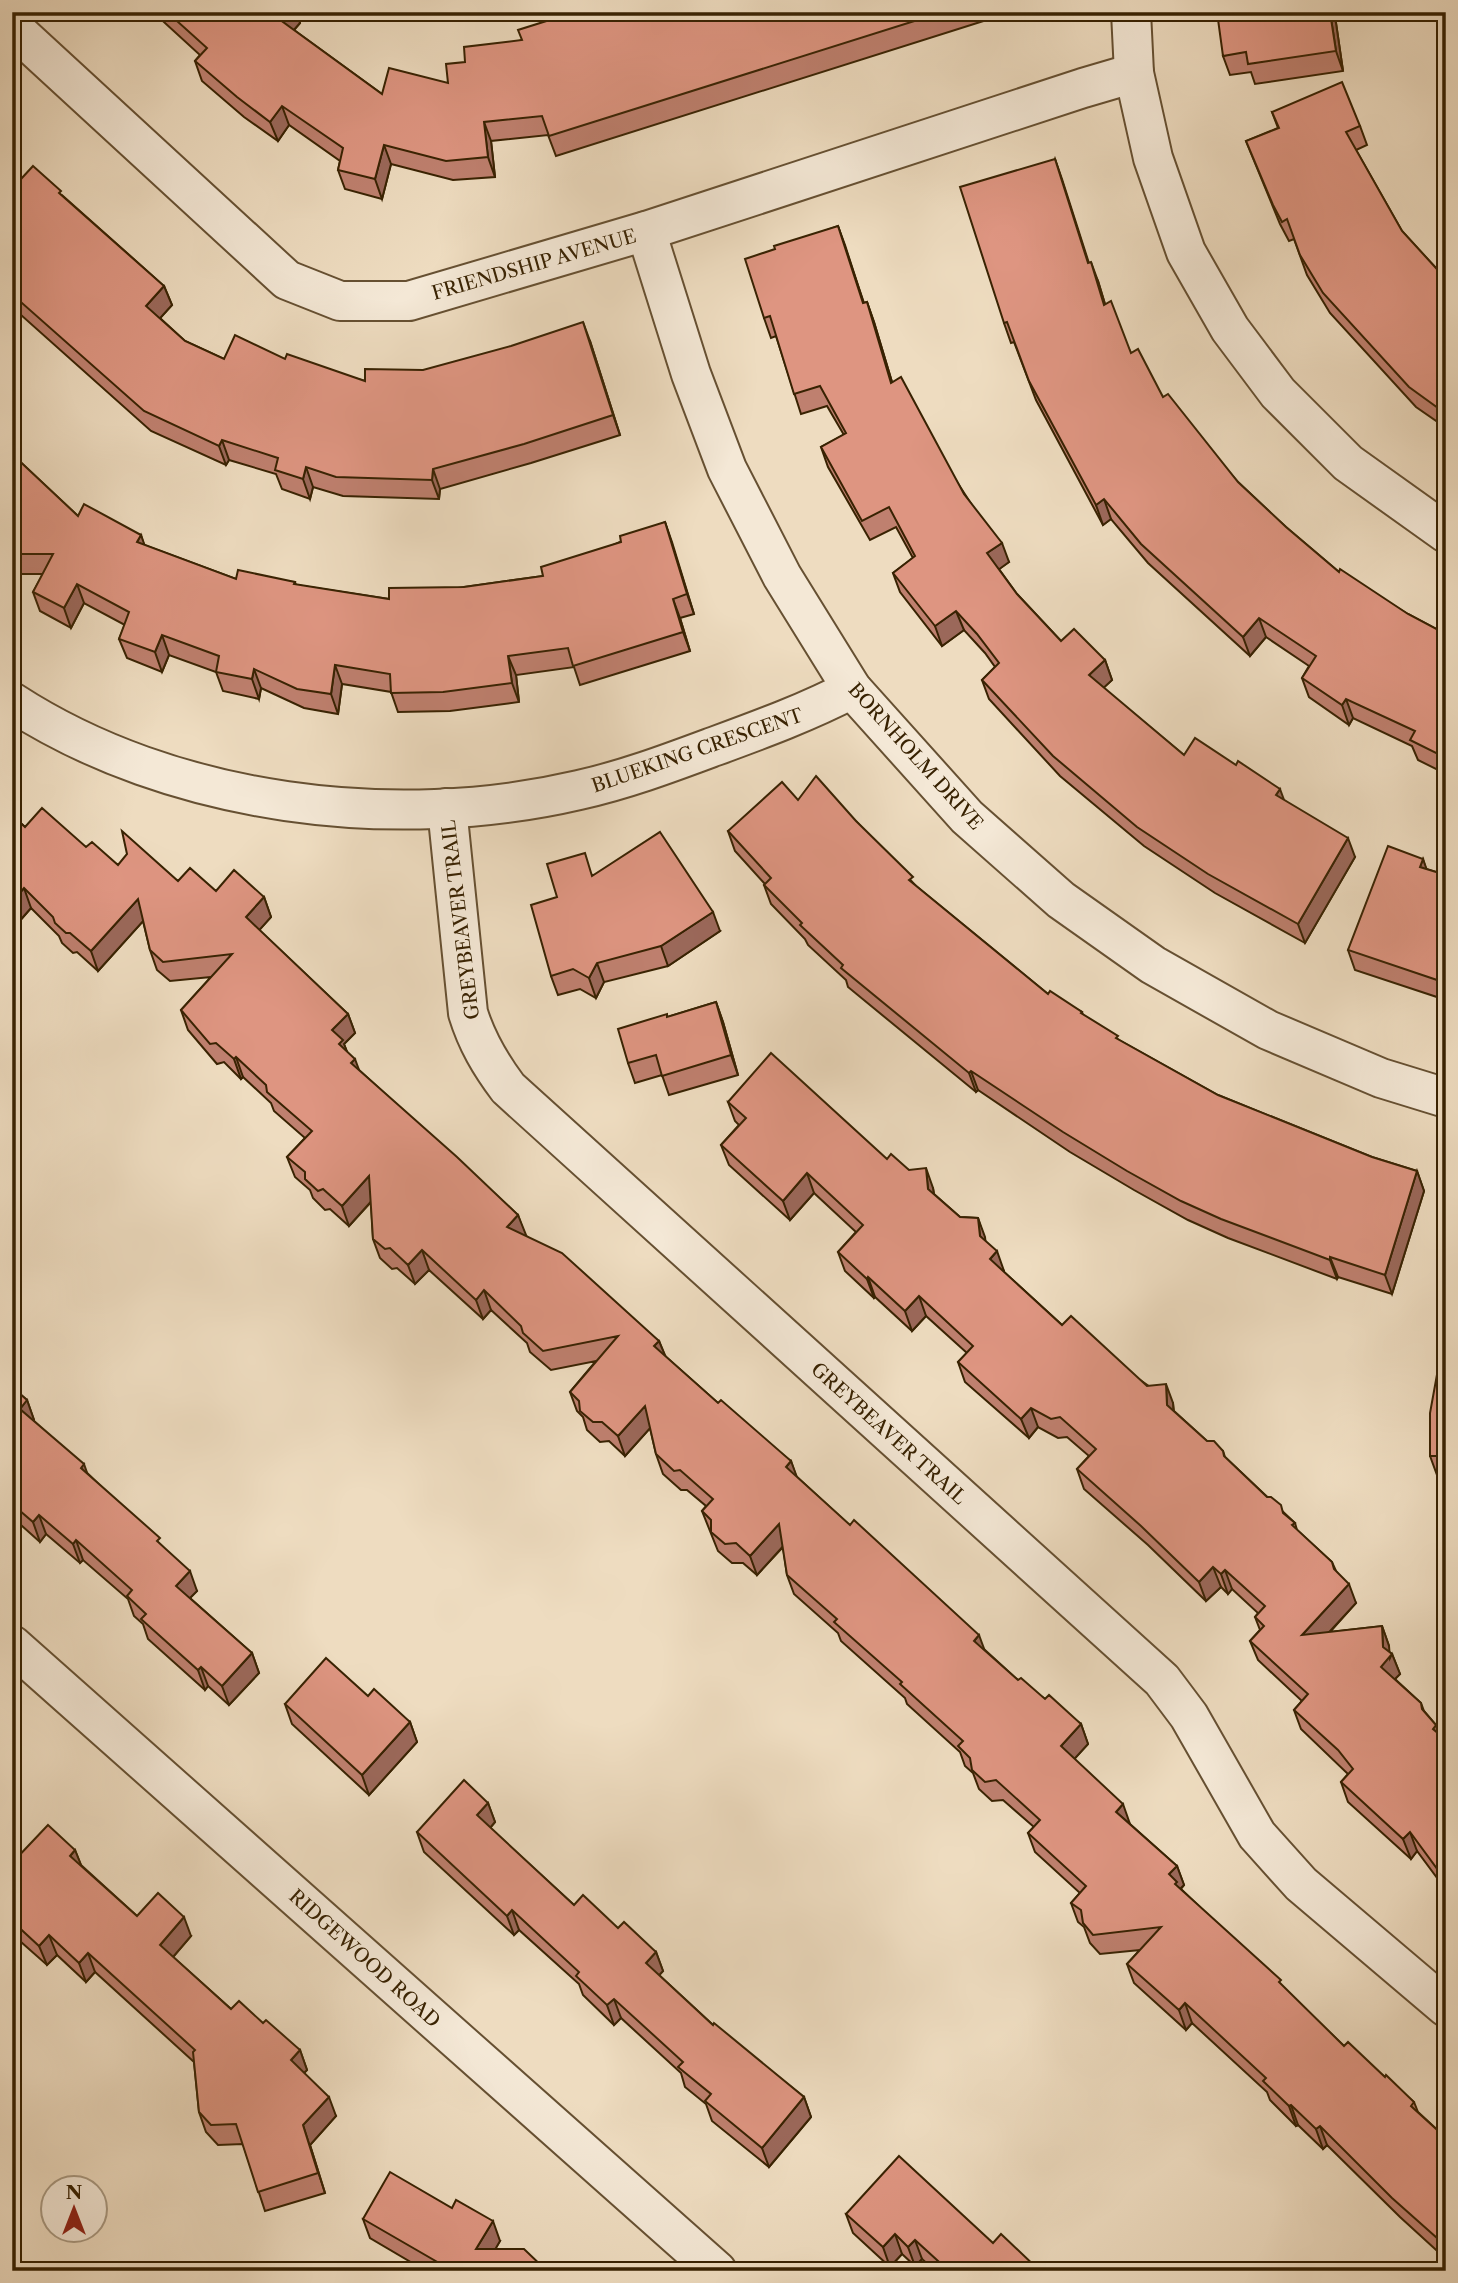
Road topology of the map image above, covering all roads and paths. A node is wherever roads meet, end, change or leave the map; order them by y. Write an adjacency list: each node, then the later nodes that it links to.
1 (1131, 12): 3 (street)
2 (12, 27): 4 (street, FRIENDSHIP AVENUE)
3 (1134, 73): 4 (street, FRIENDSHIP AVENUE); 5 (street)
4 (646, 231): 6 (street, BORNHOLM DRIVE)
5 (1446, 533)
6 (852, 689): 8 (street, BLUEKING CRESCENT); 9 (street, BORNHOLM DRIVE)
7 (12, 702): 8 (street, BLUEKING CRESCENT)
8 (447, 808): 11 (street, GREYBEAVER TRAIL)
9 (1446, 1098)
10 (12, 1645): 12 (street, RIDGEWOOD ROAD)
11 (1446, 2007)
12 (717, 2271)

